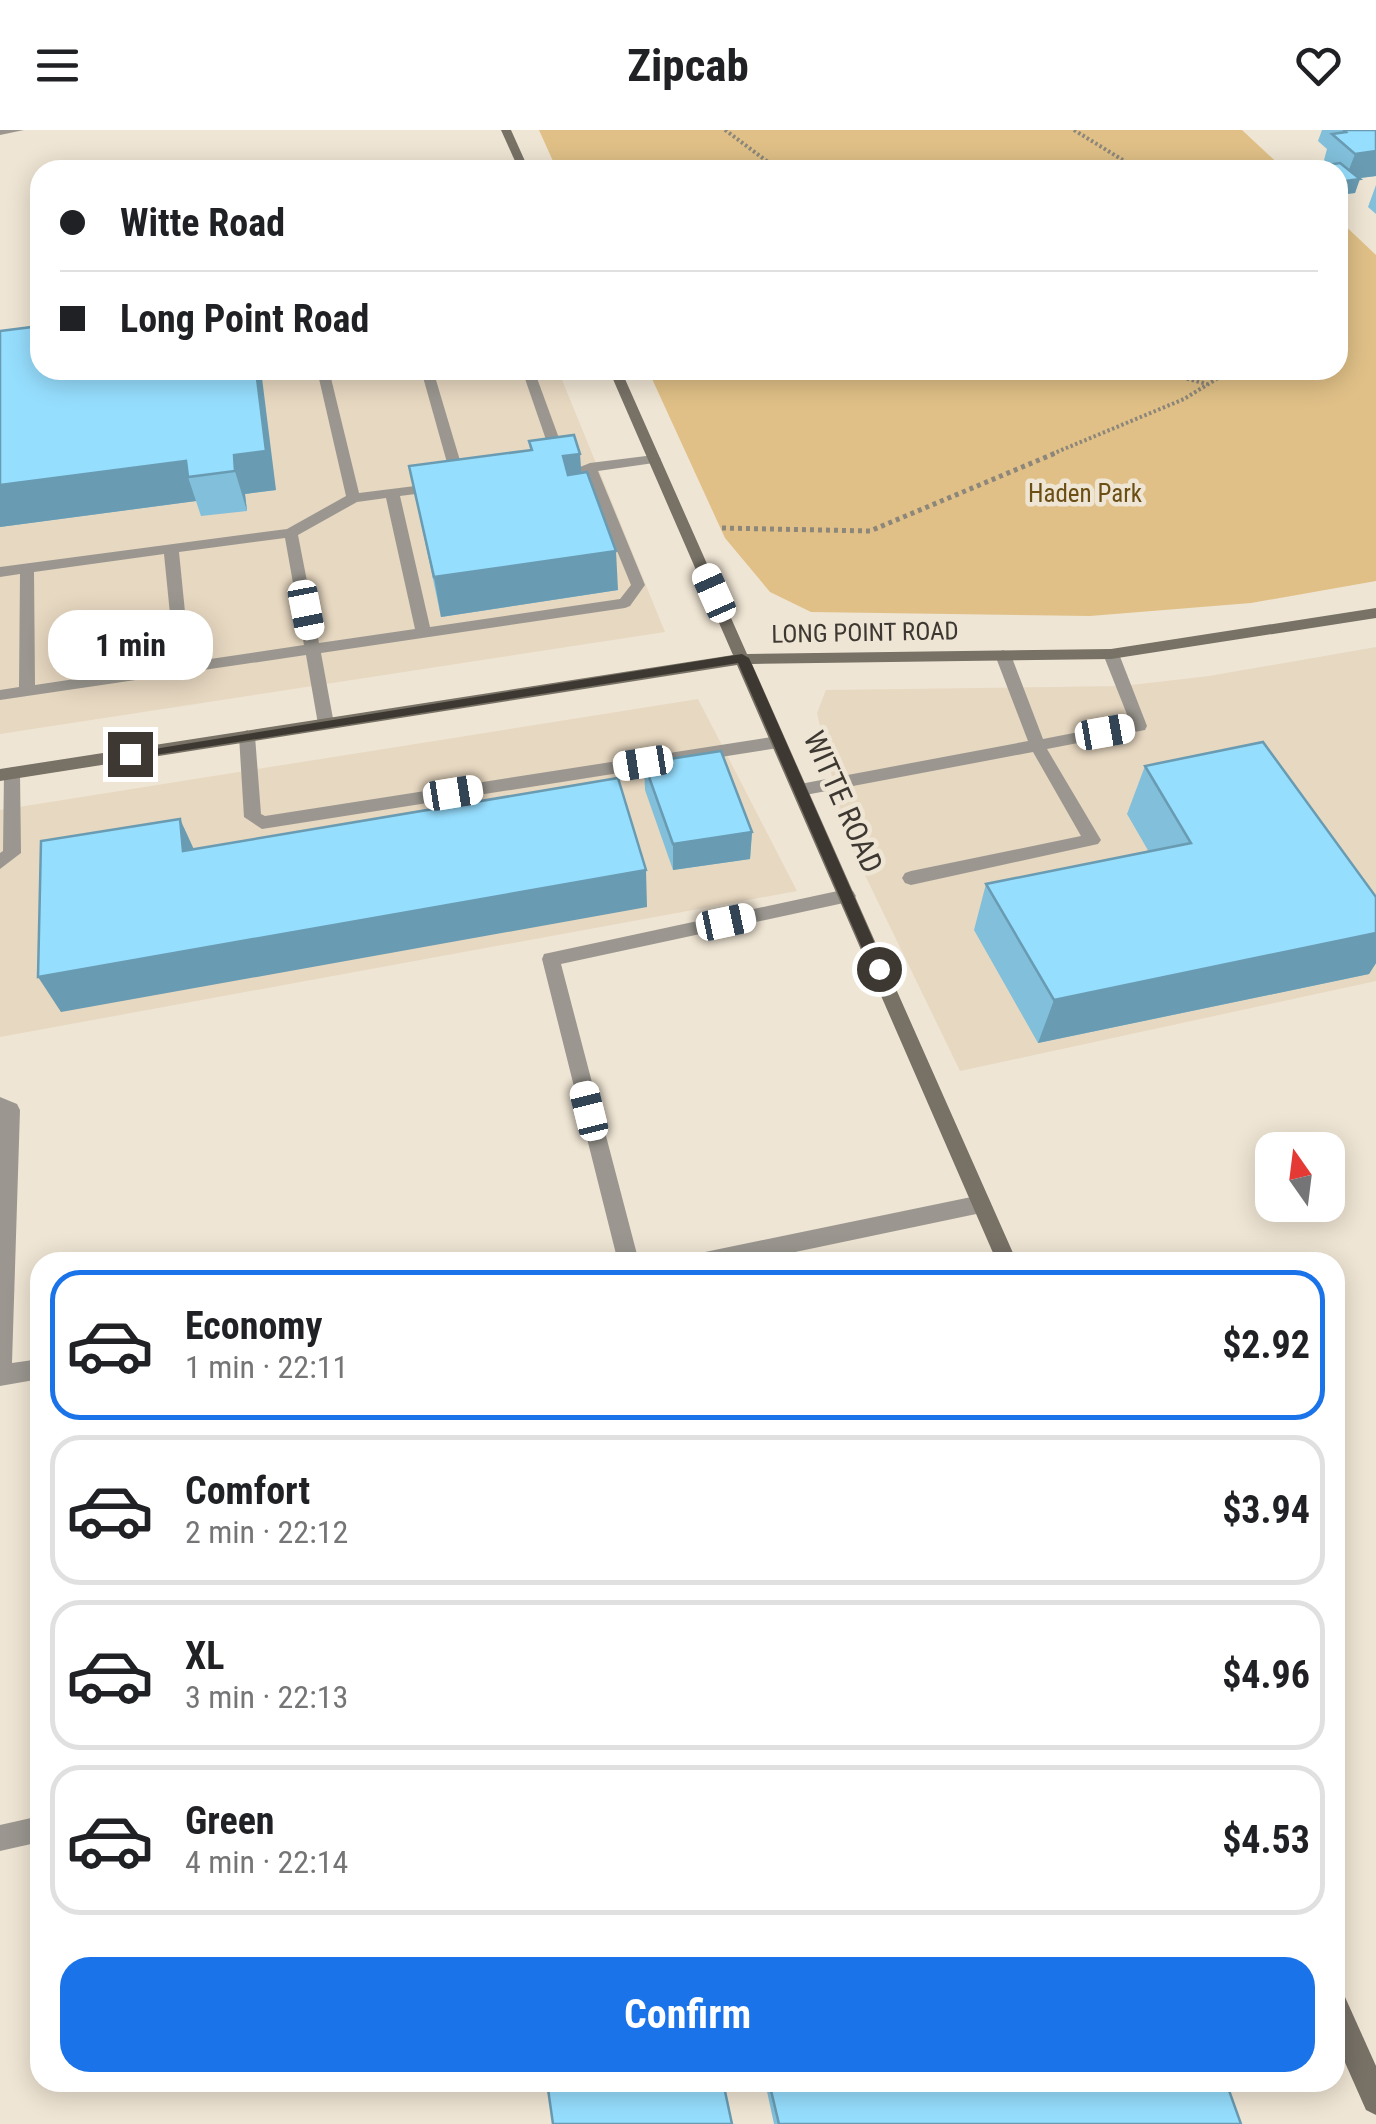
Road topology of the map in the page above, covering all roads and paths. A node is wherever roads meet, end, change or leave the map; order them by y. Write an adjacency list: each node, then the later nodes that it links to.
1 (19, 130): 5 (street)
2 (506, 130): 6 (street)
3 (725, 130): 7 (path)
4 (1074, 130): 8 (path)
5 (0, 132)
6 (520, 160)
7 (766, 160)
8 (1123, 160)
9 (325, 380): 23 (street)
10 (430, 380): 21 (street)
11 (532, 380): 18 (street)
12 (619, 380): 16 (street, WITTE ROAD)
13 (1178, 380): 15 (path)
14 (1215, 380): 15 (path)
15 (1208, 384): 24 (path)
16 (654, 459): 17 (street); 24 (street, WITTE ROAD)
17 (590, 467): 18 (street); 30 (street)
18 (564, 471): 19 (street)
19 (546, 473)
20 (478, 482): 21 (street)
21 (460, 484): 22 (street)
22 (392, 493): 23 (street); 30 (street)
23 (353, 498): 25 (street)
24 (684, 528): 34 (street, WITTE ROAD)
25 (291, 533): 26 (street); 31 (street)
26 (171, 549): 27 (street); 35 (street)
27 (27, 568): 28 (street); 36 (street)
28 (0, 572)
29 (1376, 613): 32 (street, LONG POINT ROAD)
30 (424, 632): 31 (street)
31 (314, 649): 35 (street); 38 (street)
32 (1110, 654): 33 (street, LONG POINT ROAD); 41 (street)
33 (1002, 655): 34 (street, LONG POINT ROAD); 41 (street)
34 (742, 658): 38 (street, LONG POINT ROAD); 40 (street, WITTE ROAD)
35 (183, 668): 36 (street)
36 (27, 691): 37 (street)
37 (0, 695)
38 (326, 724): 39 (street, LONG POINT ROAD)
39 (248, 736): 40 (street); 42 (street, LONG POINT ROAD)
40 (778, 742): 43 (street, WITTE ROAD)
41 (1037, 746): 43 (street); 45 (street)
42 (6, 774): 44 (street)
43 (800, 790): 46 (street, WITTE ROAD)
44 (0, 863)
45 (911, 878)
46 (847, 896): 48 (street, WITTE ROAD); 49 (street)
47 (0, 1105): 52 (street)
48 (981, 1204): 50 (street); 51 (street, WITTE ROAD)
49 (625, 1252)
50 (753, 1252)
51 (1003, 1252)
52 (30, 1370)
53 (30, 1831): 54 (street)
54 (0, 1838)
55 (1345, 2030): 56 (street)
56 (1376, 2100)

